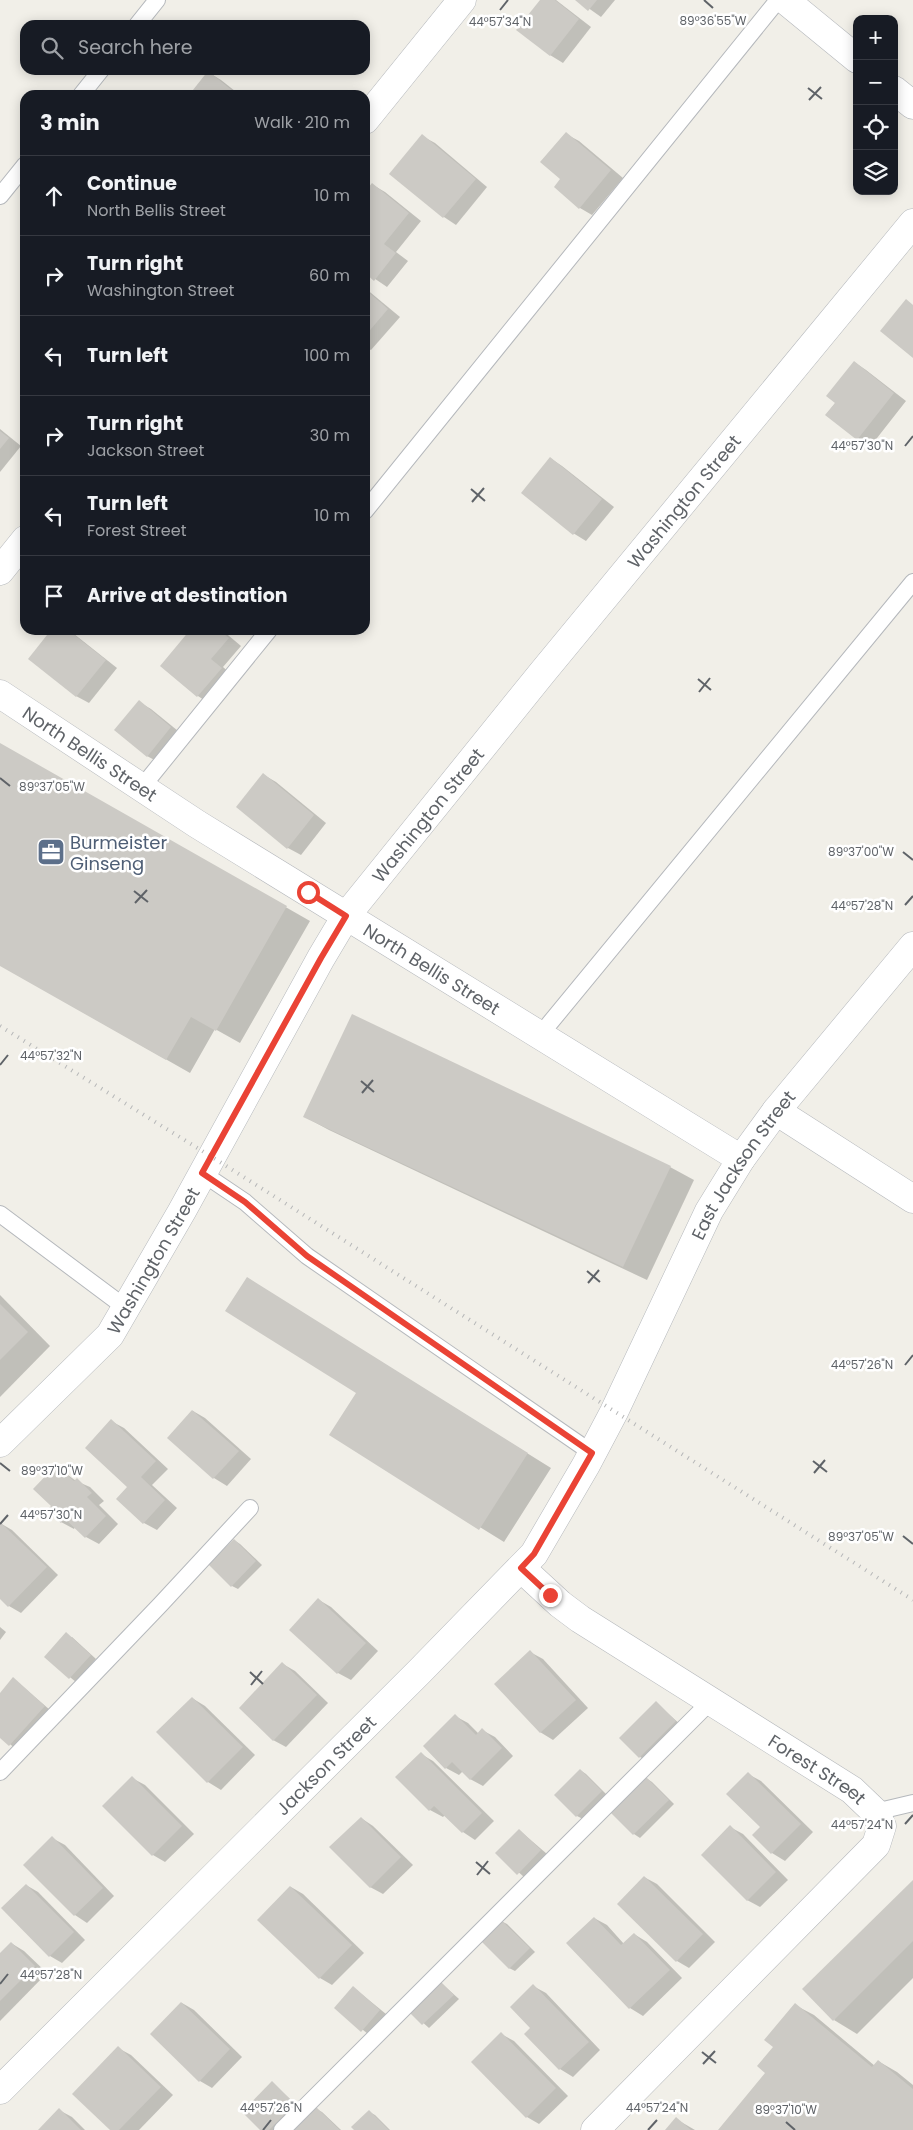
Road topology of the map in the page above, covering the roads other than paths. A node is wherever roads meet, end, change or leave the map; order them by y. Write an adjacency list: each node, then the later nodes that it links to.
1 (157, 0): 5 (lane)
2 (462, 0): 11 (street)
3 (778, 0): 15 (lane)
4 (785, 0): 6 (street)
5 (141, 20)
6 (853, 56)
7 (97, 75): 8 (lane)
8 (85, 90)
9 (898, 93): 10 (street)
10 (913, 105)
11 (370, 114)
12 (20, 171): 13 (lane)
13 (0, 196)
14 (913, 223): 22 (street, Washington Street)
15 (370, 505)
16 (20, 546): 17 (street)
17 (0, 571)
18 (913, 582): 24 (lane)
19 (265, 635): 21 (lane)
20 (0, 694): 21 (street, North Bellis Street)
21 (142, 788): 22 (street, North Bellis Street)
22 (346, 916): 24 (street, North Bellis Street); 27 (street, Washington Street)
23 (913, 946): 25 (street, East Jackson Street)
24 (540, 1035): 26 (street, North Bellis Street)
25 (776, 1111): 26 (street, East Jackson Street); 28 (street)
26 (741, 1159): 31 (street, East Jackson Street)
27 (202, 1173): 30 (street, Washington Street); 33 (lane)
28 (913, 1199)
29 (0, 1214): 30 (lane)
30 (126, 1308): 32 (street, Washington Street)
31 (614, 1412): 33 (street, Jackson Street)
32 (0, 1443)
33 (592, 1453): 35 (street, Jackson Street)
34 (250, 1508): 37 (lane)
35 (521, 1568): 36 (street, Forest Street); 40 (street, Jackson Street)
36 (712, 1700): 39 (street, Forest Street); 41 (lane)
37 (0, 1772)
38 (913, 1803): 39 (lane)
39 (875, 1812): 42 (street, Forest Street)
40 (0, 2090)
41 (282, 2130)
42 (595, 2130)

